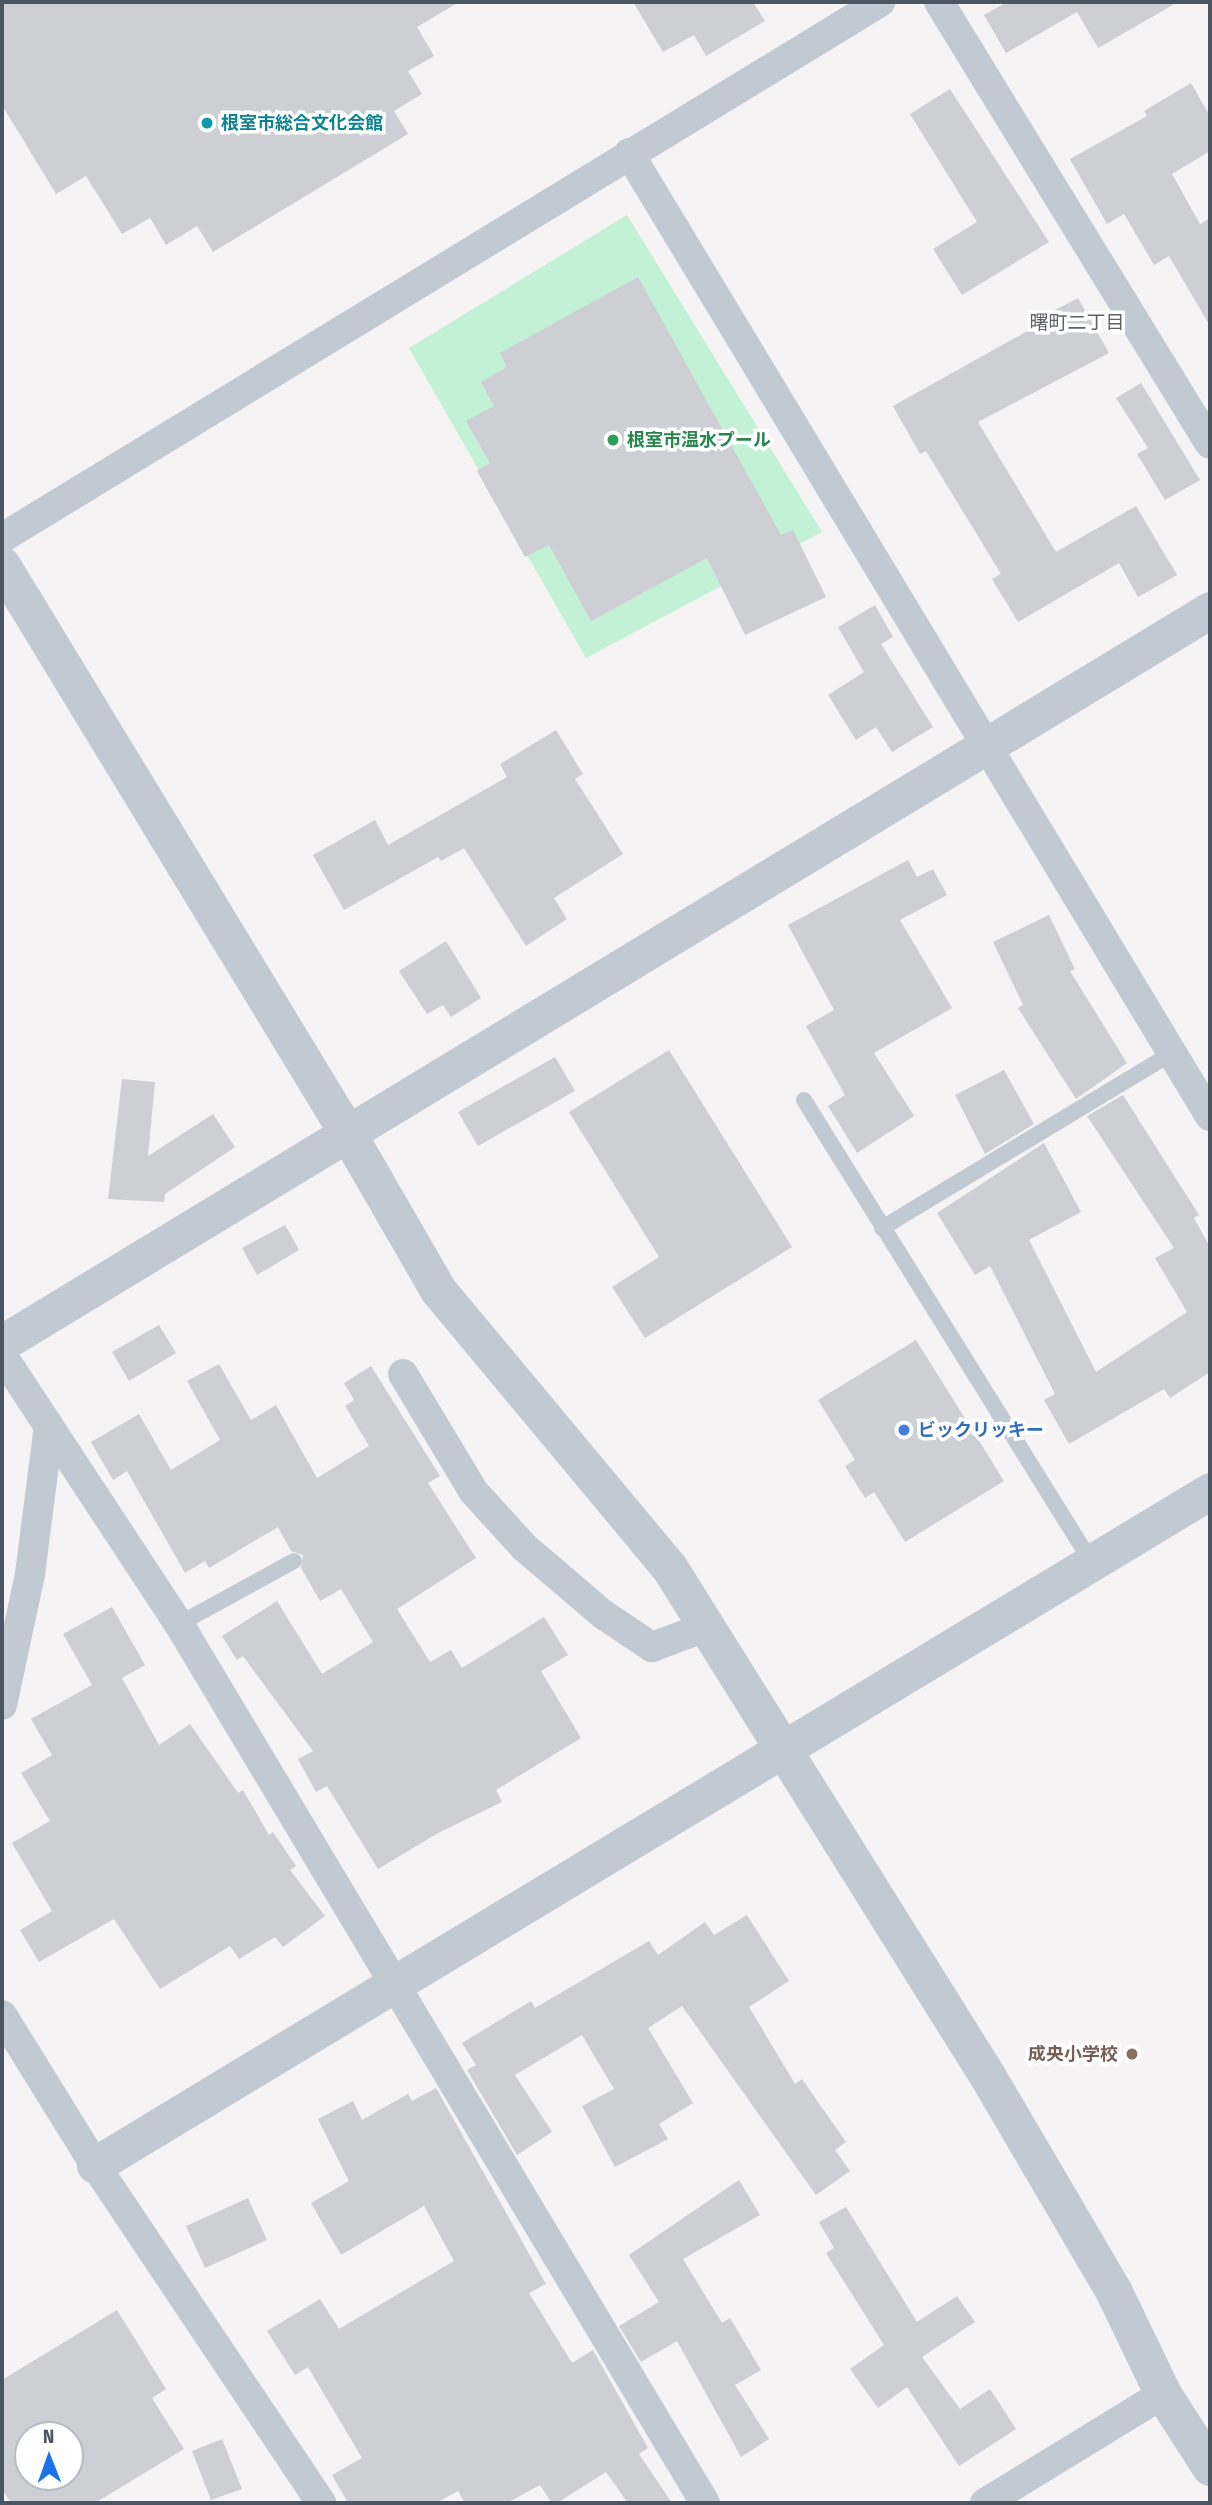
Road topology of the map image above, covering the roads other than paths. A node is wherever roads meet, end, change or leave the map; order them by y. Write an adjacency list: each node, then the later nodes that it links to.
1 (880, 2): 3 (street)
2 (939, 2): 4 (street)
3 (629, 153): 5 (street); 8 (street)
4 (1210, 444)
5 (2, 538)
6 (2, 565): 12 (street)
7 (1210, 610): 8 (street)
8 (985, 745): 9 (street); 12 (street)
9 (1172, 1053): 11 (street); 13 (lane)
10 (804, 1100): 13 (lane)
11 (1210, 1116)
12 (348, 1133): 14 (street); 22 (street)
13 (882, 1228): 20 (lane)
14 (2, 1343)
15 (2, 1355): 17 (street)
16 (403, 1374): 22 (street)
17 (49, 1426): 21 (street); 23 (street)
18 (1210, 1491): 20 (street)
19 (294, 1561): 21 (lane)
20 (1092, 1563): 24 (street)
21 (179, 1624): 25 (street)
22 (706, 1627): 24 (street)
23 (2, 1705)
24 (781, 1748): 25 (street); 28 (street)
25 (392, 1986): 27 (street); 31 (street)
26 (2, 2015): 27 (street)
27 (95, 2165): 30 (street)
28 (1163, 2394): 29 (street); 32 (street)
29 (1207, 2453)
30 (321, 2503)
31 (705, 2503)
32 (985, 2503)

